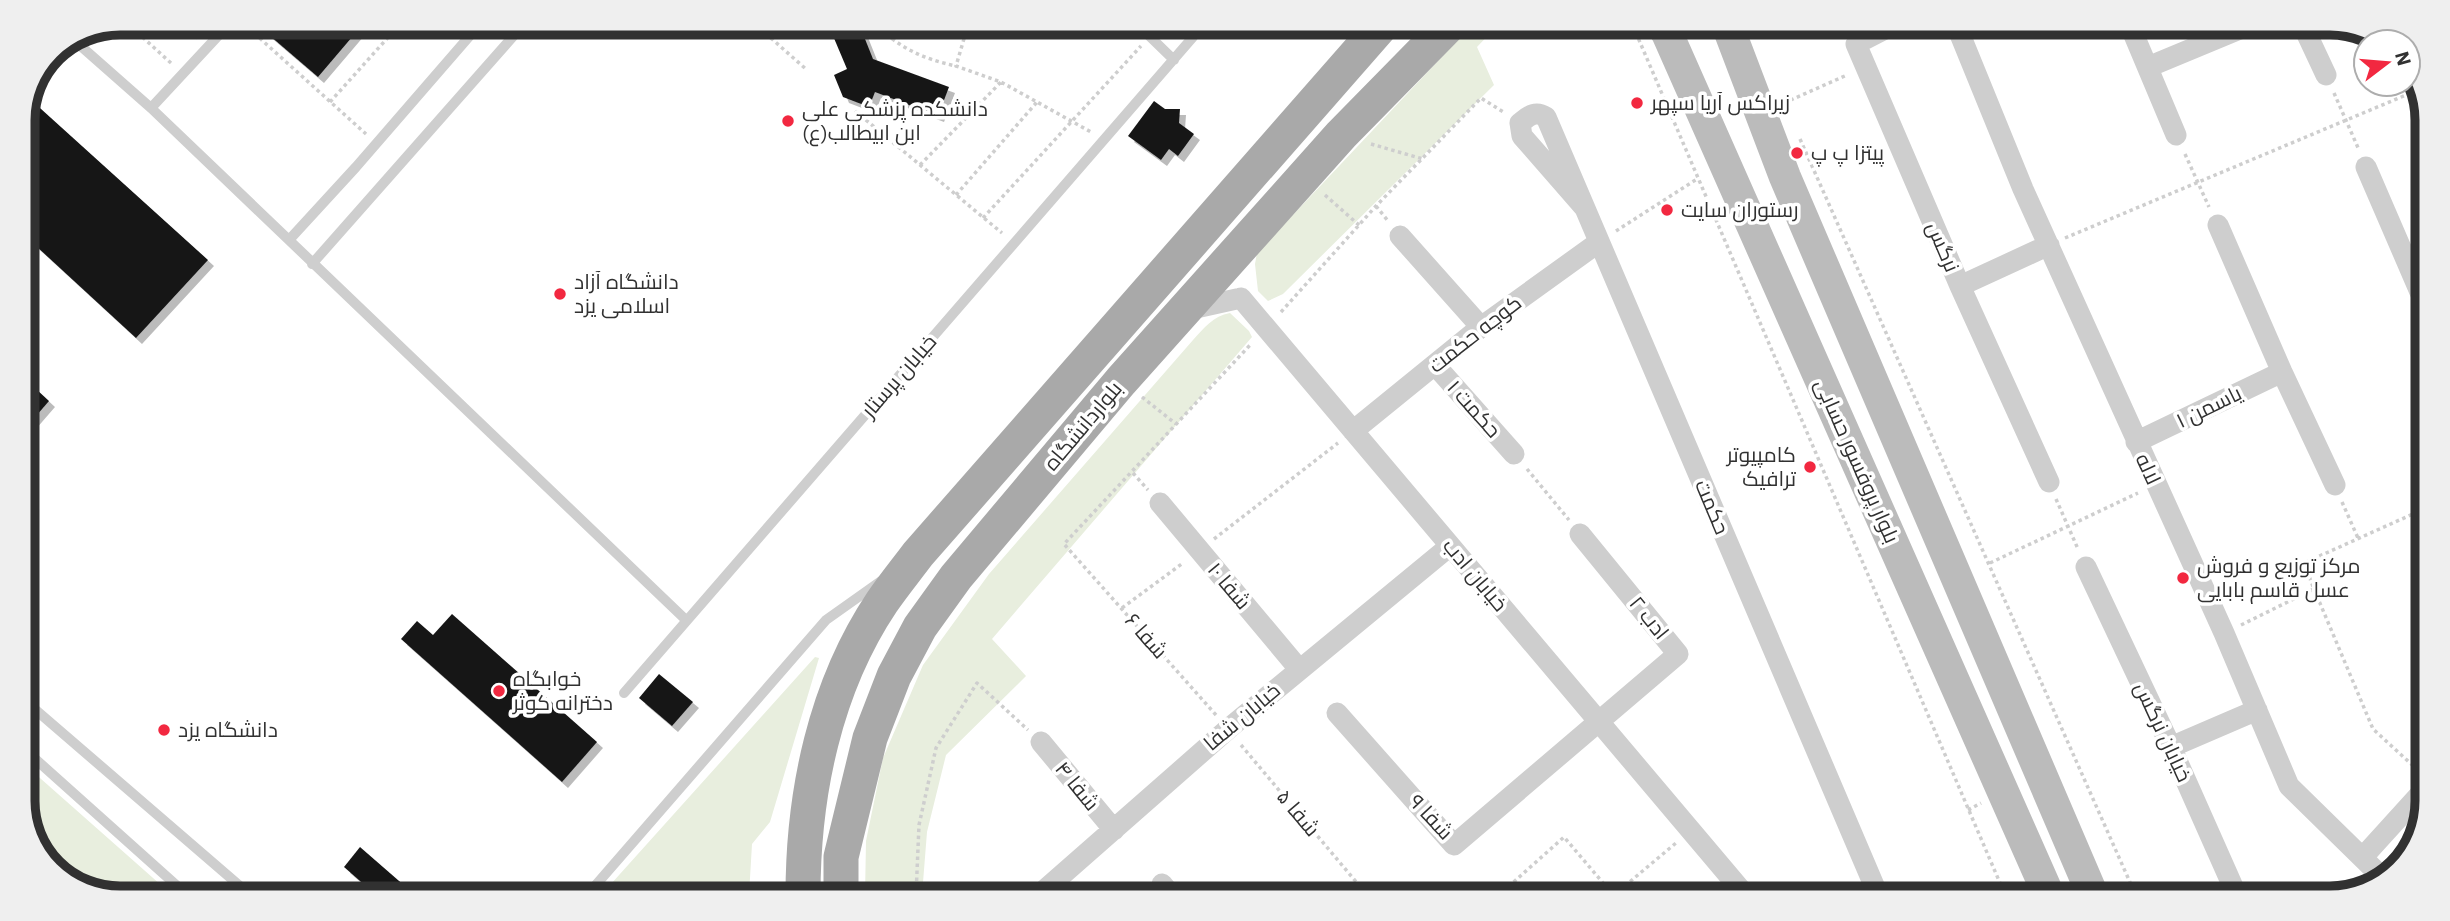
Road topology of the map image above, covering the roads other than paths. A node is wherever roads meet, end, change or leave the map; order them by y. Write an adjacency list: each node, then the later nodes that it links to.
1 (219, 35): 19 (lane)
2 (471, 35): 26 (lane)
3 (512, 35): 29 (lane)
4 (1148, 35): 16 (lane)
5 (1373, 35): 45 (main road, بلواردانشگاه)
6 (1439, 35): 24 (main road, بلواردانشگاه)
7 (1668, 35): 69 (main road, بلوار پروفسور حسابی)
8 (1743, 35): 70 (main road)
9 (1851, 35): 31 (street, نرگس)
10 (1960, 35): 28 (street, لاله)
11 (2134, 35): 17 (street)
12 (2226, 35): 17 (street)
13 (2307, 35): 18 (street)
14 (1194, 37): 16 (lane, خیابان پرستار)
15 (80, 45): 19 (lane)
16 (1174, 60): 47 (lane, خیابان پرستار)
17 (2148, 68): 20 (street)
18 (2326, 75)
19 (151, 108): 26 (lane)
20 (2176, 135)
21 (2366, 167): 30 (street)
22 (1584, 207): 22 (street, حکمت); 27 (street, حکمت)
23 (2218, 225): 36 (street)
24 (1252, 236): 32 (street); 33 (main road, بلواردانشگاه)
25 (1400, 236): 34 (street)
26 (289, 240): 29 (lane)
27 (1599, 242): 34 (street, کوچه حکمت); 68 (street, حکمت)
28 (2049, 245): 31 (street); 38 (street, لاله)
29 (312, 264): 47 (lane)
30 (2415, 281)
31 (1961, 286): 40 (street, نرگس)
32 (1241, 298): 33 (street); 37 (street, خیابان ادب)
33 (1185, 311): 65 (main road, بلواردانشگاه)
34 (1480, 327): 35 (street, کوچه حکمت)
35 (1434, 365): 37 (street, کوچه حکمت); 39 (street, حکمت ۱)
36 (2282, 372): 38 (street, یاسمن ۱); 41 (street)
37 (1353, 431): 44 (street, خیابان ادب)
38 (2136, 442): 51 (street, لاله)
39 (1514, 454)
40 (2049, 482)
41 (2335, 485)
42 (1160, 503): 48 (street, شفا ۱۰)
43 (1580, 534): 53 (street, ادب ۲)
44 (1450, 546): 48 (street, خیابان شفا); 53 (street, خیابان ادب)
45 (918, 555): 63 (lane); 64 (main road, بلواردانشگاه)
46 (2086, 567): 55 (street, خیابان نرگس)
47 (686, 620): 49 (lane, خیابان پرستار)
48 (1299, 669): 58 (street, خیابان شفا)
49 (624, 693)
50 (35, 709): 62 (lane)
51 (2257, 710): 55 (street); 59 (street, لاله)
52 (1337, 713): 53 (street, شفا ۹)
53 (1600, 722): 67 (street, خیابان ادب)
54 (1041, 742): 58 (street, شفا ۴)
55 (2171, 747): 71 (street, خیابان نرگس)
56 (35, 759): 61 (lane)
57 (2415, 800): 59 (street)
58 (1114, 830): 66 (street, خیابان شفا)
59 (2363, 857): 60 (street, لاله)
60 (2377, 872)
61 (177, 886)
62 (240, 886)
63 (595, 886)
64 (803, 886)
65 (841, 886)
66 (1049, 886)
67 (1738, 886)
68 (1874, 886)
69 (2045, 886)
70 (2089, 886)
71 (2233, 886)

